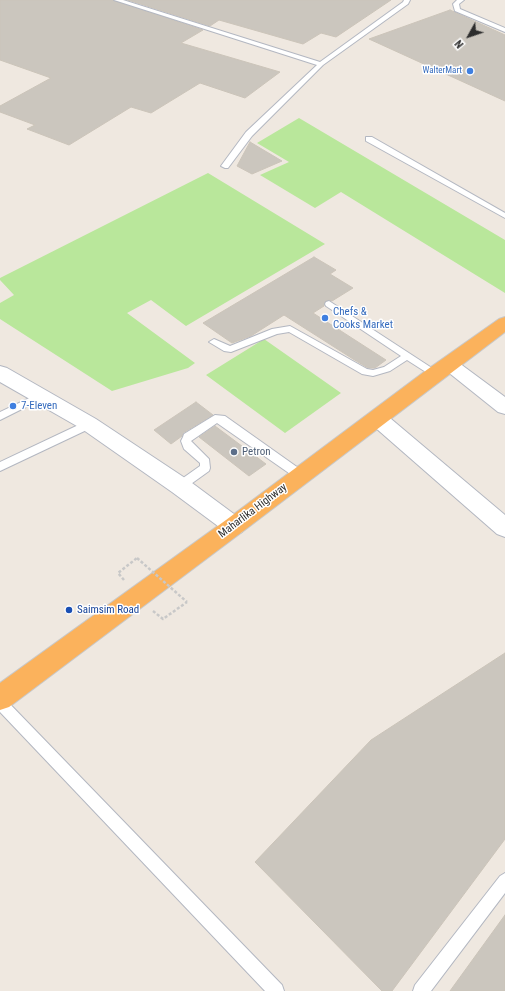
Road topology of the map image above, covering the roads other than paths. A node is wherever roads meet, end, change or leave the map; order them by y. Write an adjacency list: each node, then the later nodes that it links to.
1 (117, 0): 6 (lane)
2 (407, 0): 6 (lane)
3 (461, 0): 5 (lane)
4 (505, 22): 5 (lane)
5 (502, 29)
6 (321, 64): 8 (lane)
7 (369, 139): 9 (lane)
8 (225, 166)
9 (505, 216)
10 (329, 304): 13 (lane)
11 (505, 323): 14 (highway, Maharlika Highway)
12 (214, 342): 13 (lane)
13 (407, 356): 14 (lane)
14 (442, 369): 17 (street); 19 (highway, Maharlika Highway)
15 (0, 373): 16 (street)
16 (40, 396): 18 (lane); 20 (street)
17 (505, 407)
18 (0, 416)
19 (377, 418): 22 (highway, Maharlika Highway); 25 (street)
20 (89, 424): 21 (lane); 23 (street)
21 (0, 467)
22 (300, 476): 23 (lane); 24 (highway, Maharlika Highway)
23 (180, 486): 24 (street)
24 (234, 526): 26 (highway, Maharlika Highway)
25 (505, 528)
26 (0, 698)
27 (0, 703): 29 (lane)
28 (505, 881): 30 (lane)
29 (276, 991)
30 (421, 991)

